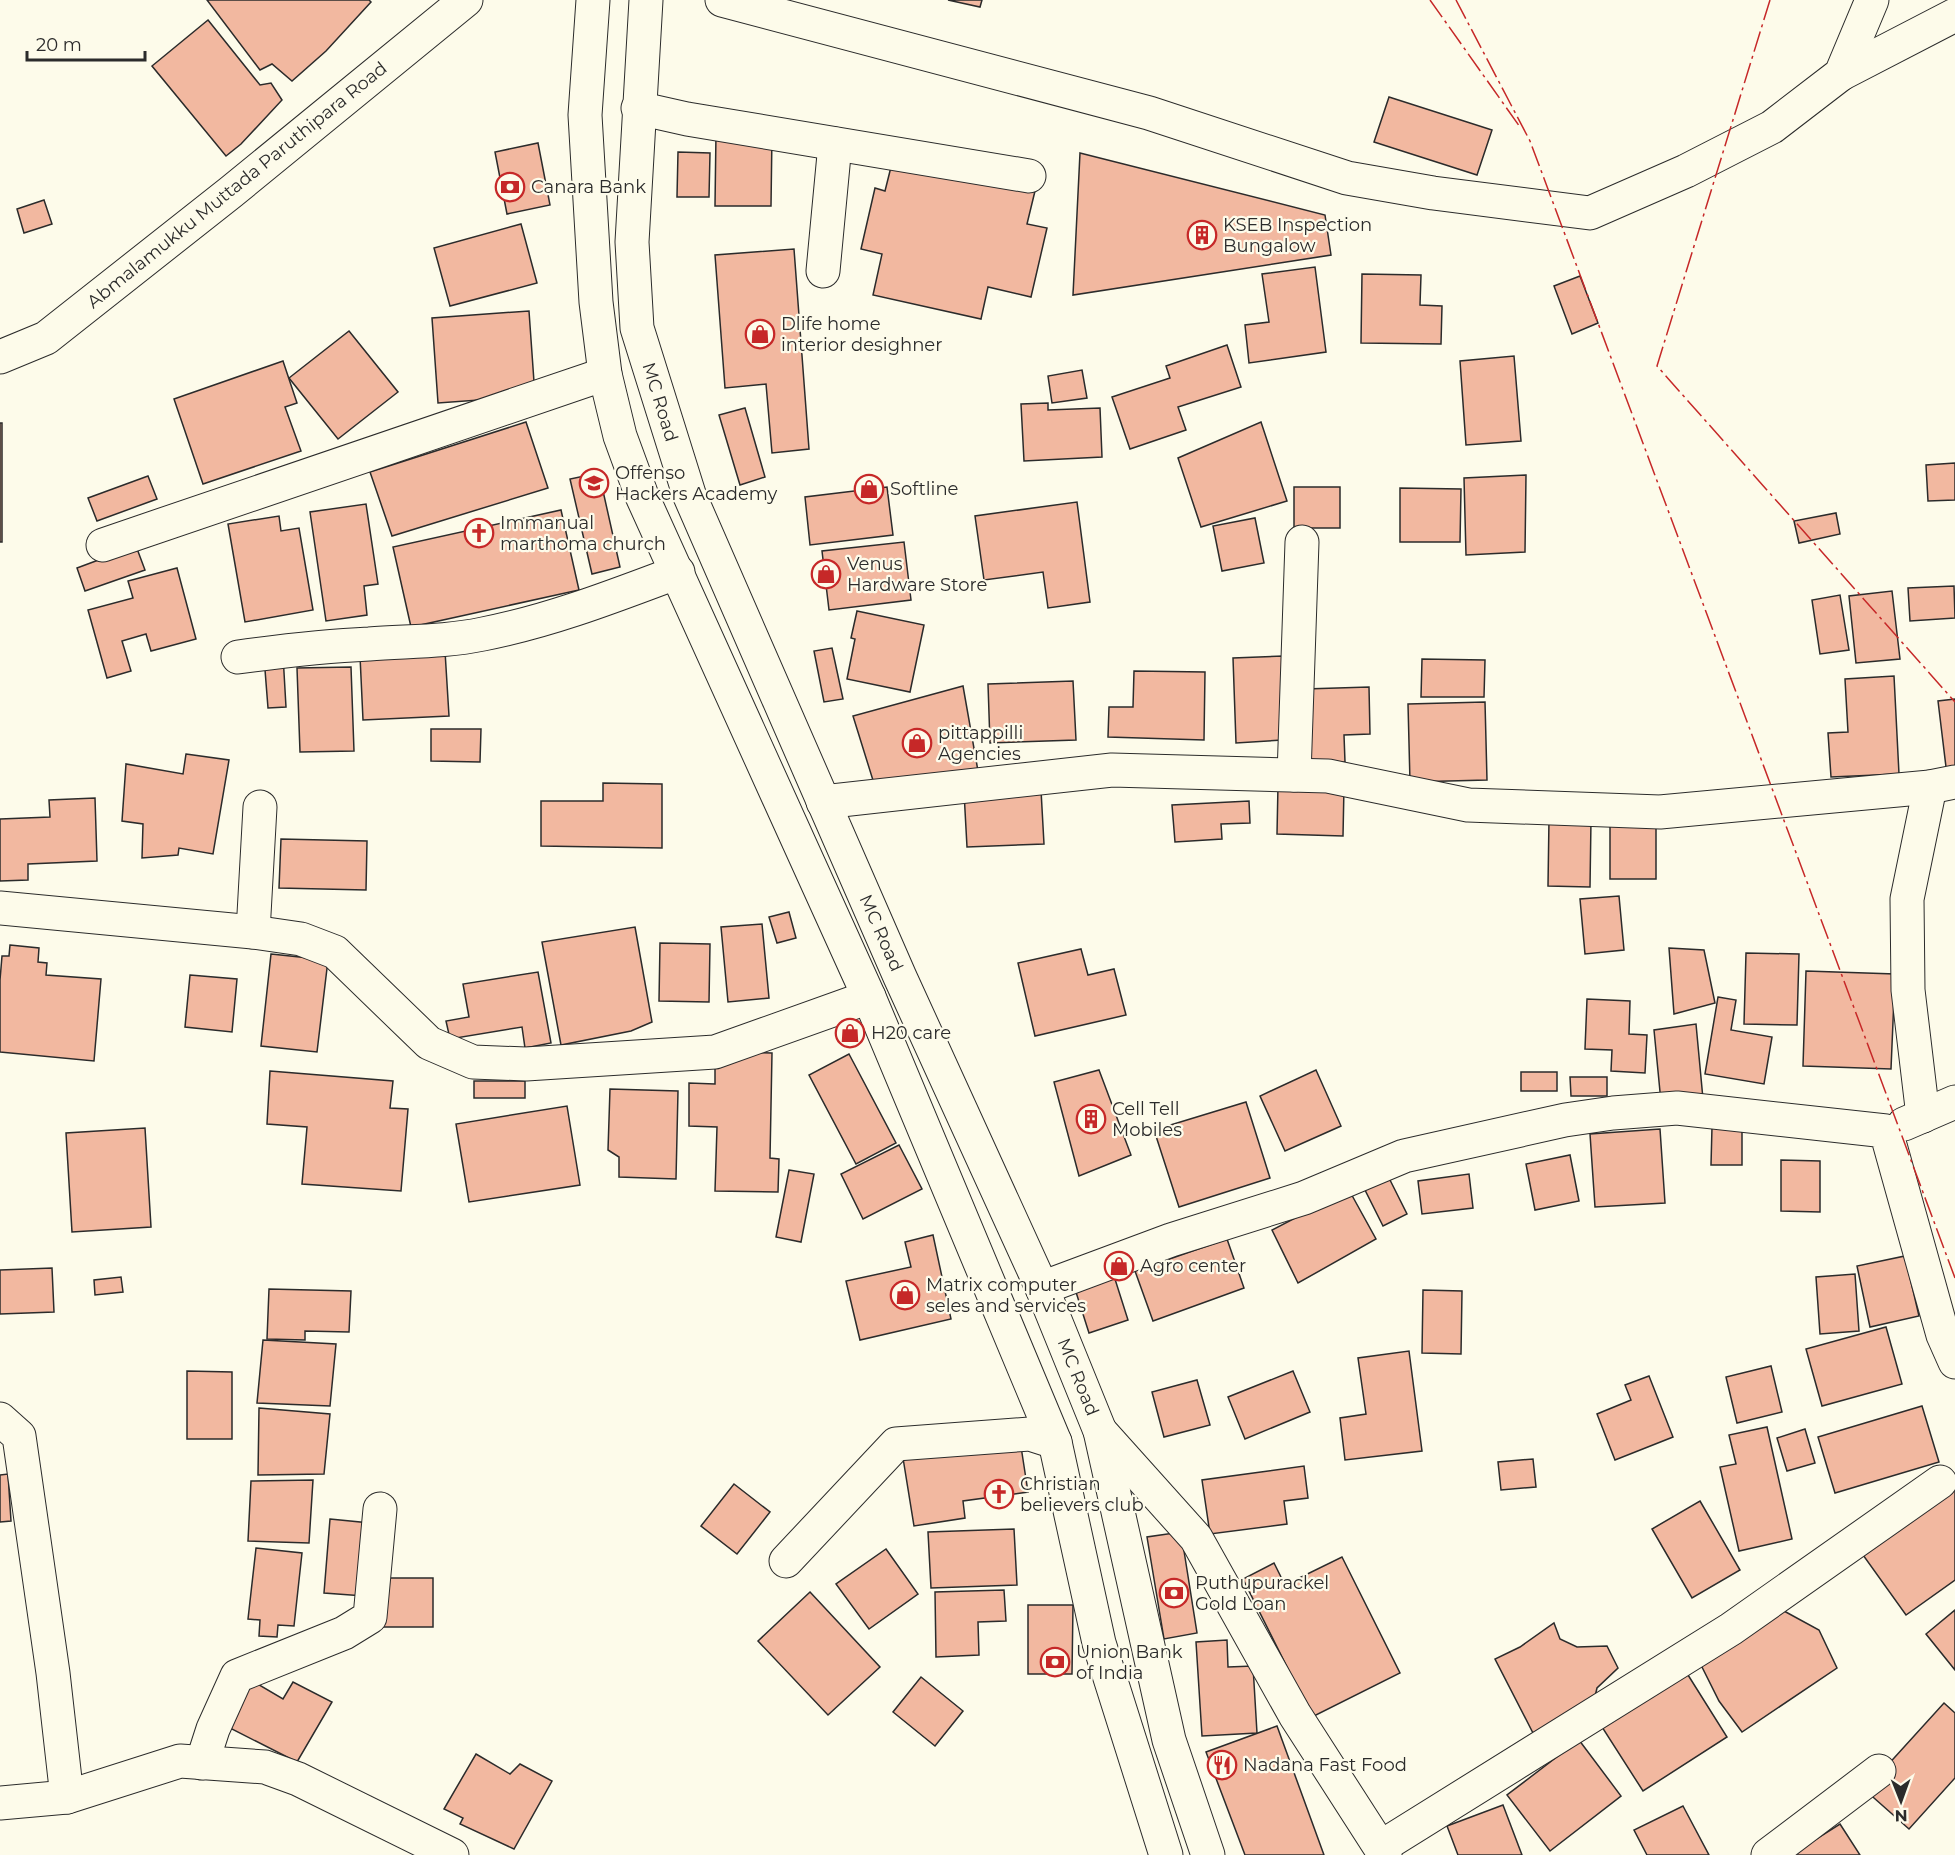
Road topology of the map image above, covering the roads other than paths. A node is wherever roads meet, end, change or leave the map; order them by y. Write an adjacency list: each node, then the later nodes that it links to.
1 (466, 0): 12 (street, Abmalamukku Muttada Paruthipara Road)
2 (593, 0): 13 (street, MC Road)
3 (646, 0): 8 (street, MC Road)
4 (722, 0): 7 (street)
5 (1872, 0): 7 (street)
6 (1955, 15): 7 (street)
7 (1841, 74)
8 (638, 108): 9 (street); 20 (street, MC Road)
9 (835, 144): 10 (street); 11 (street)
10 (1029, 177)
11 (823, 271)
12 (0, 357)
13 (605, 374): 15 (street); 16 (street, MC Road)
14 (1302, 543): 18 (street)
15 (103, 545)
16 (678, 572): 17 (street); 24 (street, MC Road)
17 (238, 657)
18 (1294, 775): 19 (street); 20 (street)
19 (1943, 785): 26 (street)
20 (823, 802): 28 (street, MC Road)
21 (260, 807): 23 (street)
22 (0, 908): 23 (street)
23 (254, 932): 24 (street)
24 (869, 997): 32 (street, MC Road)
25 (1955, 1102): 26 (street)
26 (1923, 1116): 27 (street)
27 (1886, 1131): 28 (street); 29 (street)
28 (1042, 1288): 31 (street, MC Road)
29 (1955, 1362)
30 (0, 1419): 38 (street)
31 (1100, 1431): 32 (street); 40 (street); 43 (street, MC Road)
32 (1055, 1443): 35 (street); 42 (street, MC Road)
33 (1940, 1482): 40 (street)
34 (380, 1509): 36 (street)
35 (786, 1561)
36 (202, 1762): 38 (street); 41 (street)
37 (1879, 1771): 44 (street)
38 (67, 1797): 39 (street)
39 (0, 1803)
40 (1383, 1851)
41 (452, 1855)
42 (1166, 1855)
43 (1208, 1855)
44 (1768, 1855)

